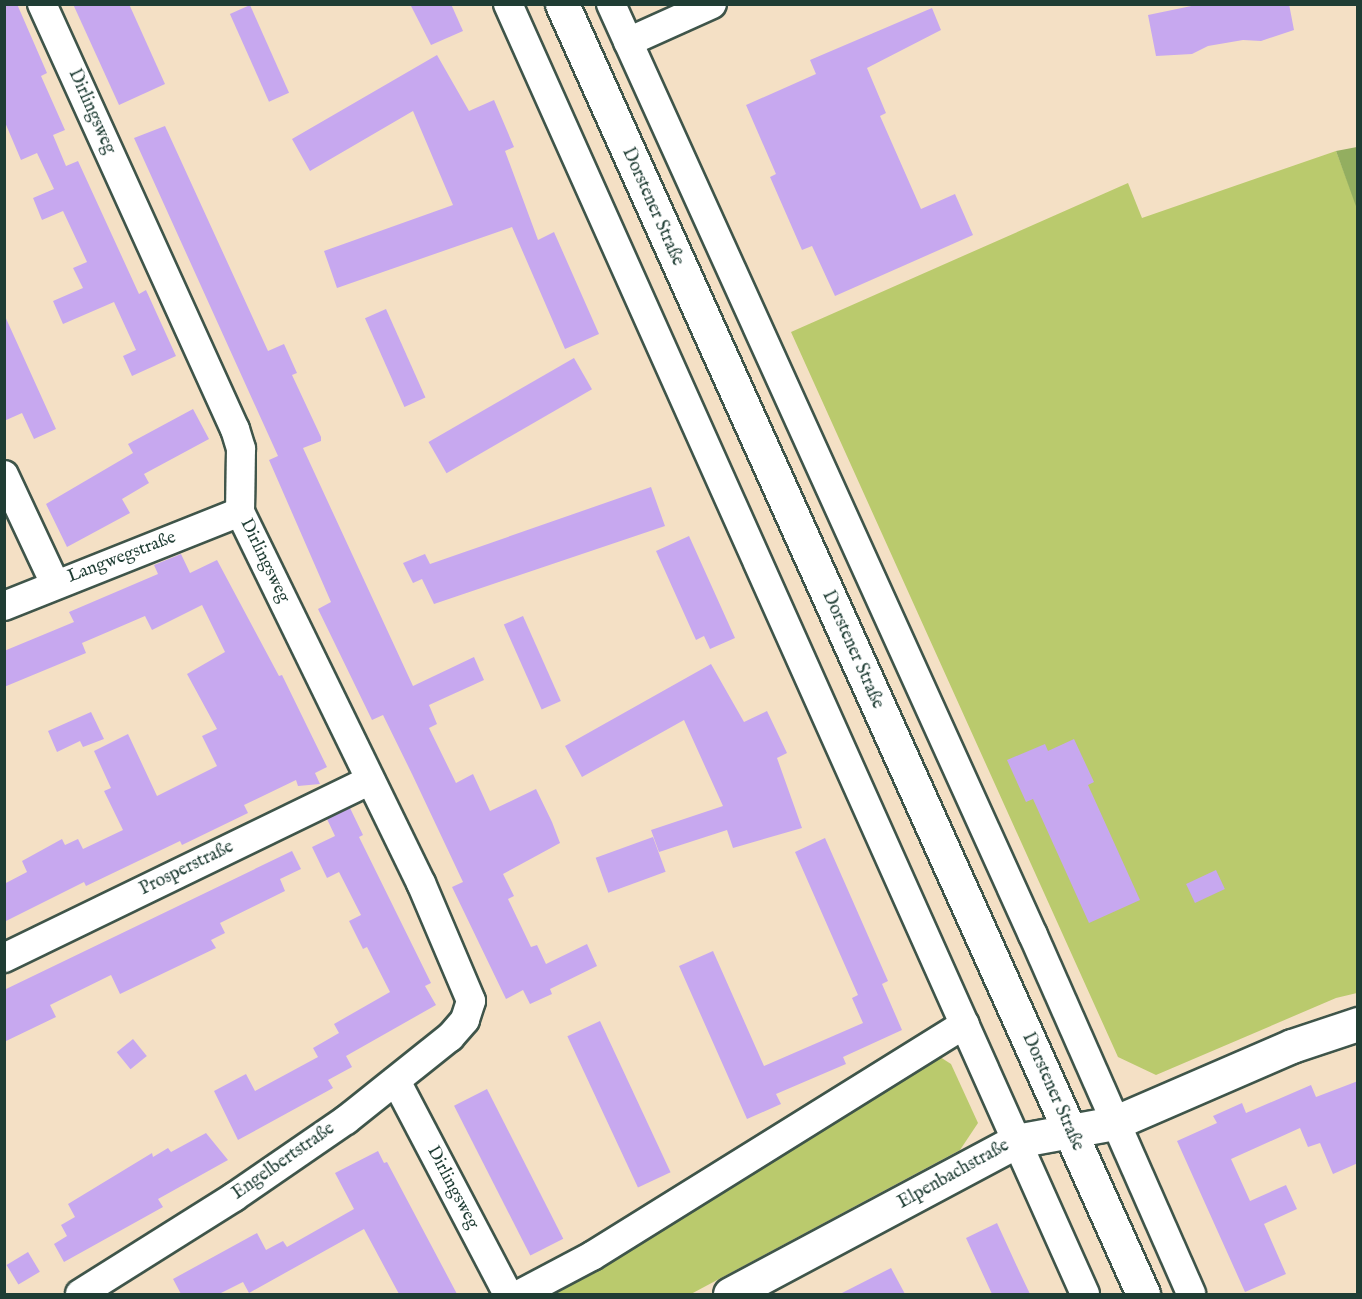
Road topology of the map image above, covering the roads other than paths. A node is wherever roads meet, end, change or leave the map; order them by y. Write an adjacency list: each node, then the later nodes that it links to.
1 (42, 4): 8 (street, Dirlingsweg)
2 (508, 4): 14 (street)
3 (562, 4): 18 (main road, Dorstener Straße)
4 (611, 4): 6 (street)
5 (712, 4): 6 (street)
6 (628, 42): 17 (street)
7 (4, 475): 9 (street)
8 (240, 512): 9 (street, Langwegstraße); 11 (street, Dirlingsweg)
9 (55, 584): 10 (street, Langwegstraße)
10 (4, 606)
11 (370, 780): 12 (street, Prosperstraße); 13 (street, Dirlingsweg)
12 (4, 958)
13 (470, 1010): 16 (street, Engelbertstraße)
14 (965, 1024): 19 (street); 22 (street)
15 (1358, 1024): 17 (main road, Elpenbachstraße)
16 (396, 1082): 20 (street, Engelbertstraße); 21 (street, Dirlingsweg)
17 (1114, 1123): 18 (main road, Elpenbachstraße); 26 (street)
18 (1071, 1133): 19 (main road, Elpenbachstraße); 25 (main road, Dorstener Straße)
19 (1016, 1141): 23 (main road, Elpenbachstraße); 24 (street)
20 (80, 1294)
21 (508, 1294)
22 (520, 1294)
23 (730, 1294)
24 (1085, 1294)
25 (1143, 1294)
26 (1191, 1294)

